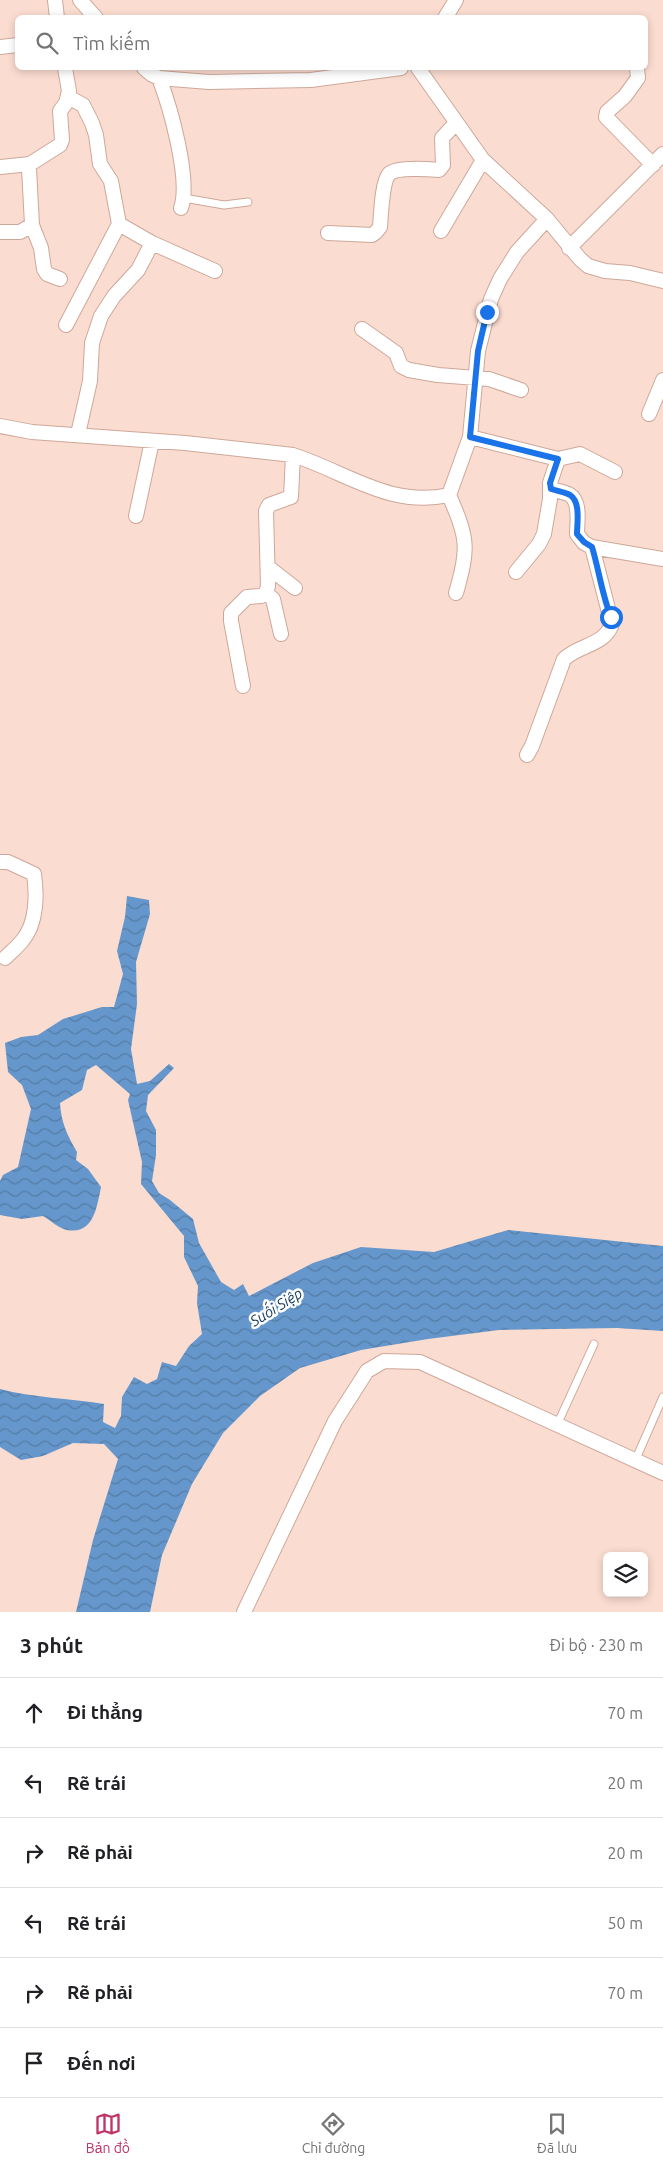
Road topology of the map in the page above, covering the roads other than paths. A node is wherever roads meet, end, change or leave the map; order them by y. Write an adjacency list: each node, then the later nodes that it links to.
1 (55, 0): 4 (street)
2 (80, 0): 5 (street)
3 (456, 0): 6 (street)
4 (57, 15)
5 (93, 15)
6 (447, 15)
7 (15, 45): 8 (street)
8 (0, 47)
9 (65, 70): 15 (street)
10 (146, 70): 14 (street)
11 (386, 70): 14 (street)
12 (419, 70): 16 (street)
13 (637, 70): 20 (street)
14 (159, 78): 23 (street)
15 (68, 97): 19 (street); 25 (street)
16 (456, 123): 18 (street); 29 (street)
17 (663, 154): 20 (street)
18 (483, 160): 24 (street); 27 (street)
19 (30, 164): 21 (street); 26 (street)
20 (652, 165): 31 (street)
21 (0, 167)
22 (248, 202): 23 (lane)
23 (182, 203)
24 (547, 219): 31 (street); 37 (street)
25 (119, 224): 30 (street); 35 (street)
26 (32, 225): 28 (street); 33 (street)
27 (441, 231)
28 (0, 232)
29 (328, 233)
30 (152, 242): 32 (street); 42 (street)
31 (569, 248): 34 (street)
32 (215, 271)
33 (60, 279)
34 (663, 281)
35 (66, 325)
36 (362, 329): 37 (street)
37 (475, 377): 39 (street); 43 (street)
38 (663, 380): 40 (street)
39 (521, 390)
40 (649, 414)
41 (0, 426): 42 (street)
42 (78, 434): 44 (street)
43 (470, 437): 46 (street); 49 (street)
44 (152, 441): 45 (street); 50 (street)
45 (293, 455): 49 (street); 53 (street)
46 (558, 459): 47 (street); 48 (street)
47 (615, 472)
48 (551, 489): 51 (street); 54 (street)
49 (449, 496): 56 (street)
50 (136, 516)
51 (592, 547): 52 (street); 60 (street)
52 (663, 559)
53 (268, 567): 55 (street); 57 (street)
54 (516, 572)
55 (295, 588)
56 (456, 593)
57 (266, 594): 58 (street); 59 (street)
58 (281, 634)
59 (243, 686)
60 (527, 755)
61 (0, 862): 62 (street)
62 (5, 958)
63 (594, 1344): 65 (lane)
64 (663, 1397): 66 (lane)
65 (557, 1425): 66 (street); 68 (street)
66 (635, 1460): 67 (street)
67 (663, 1473)
68 (244, 1612)

